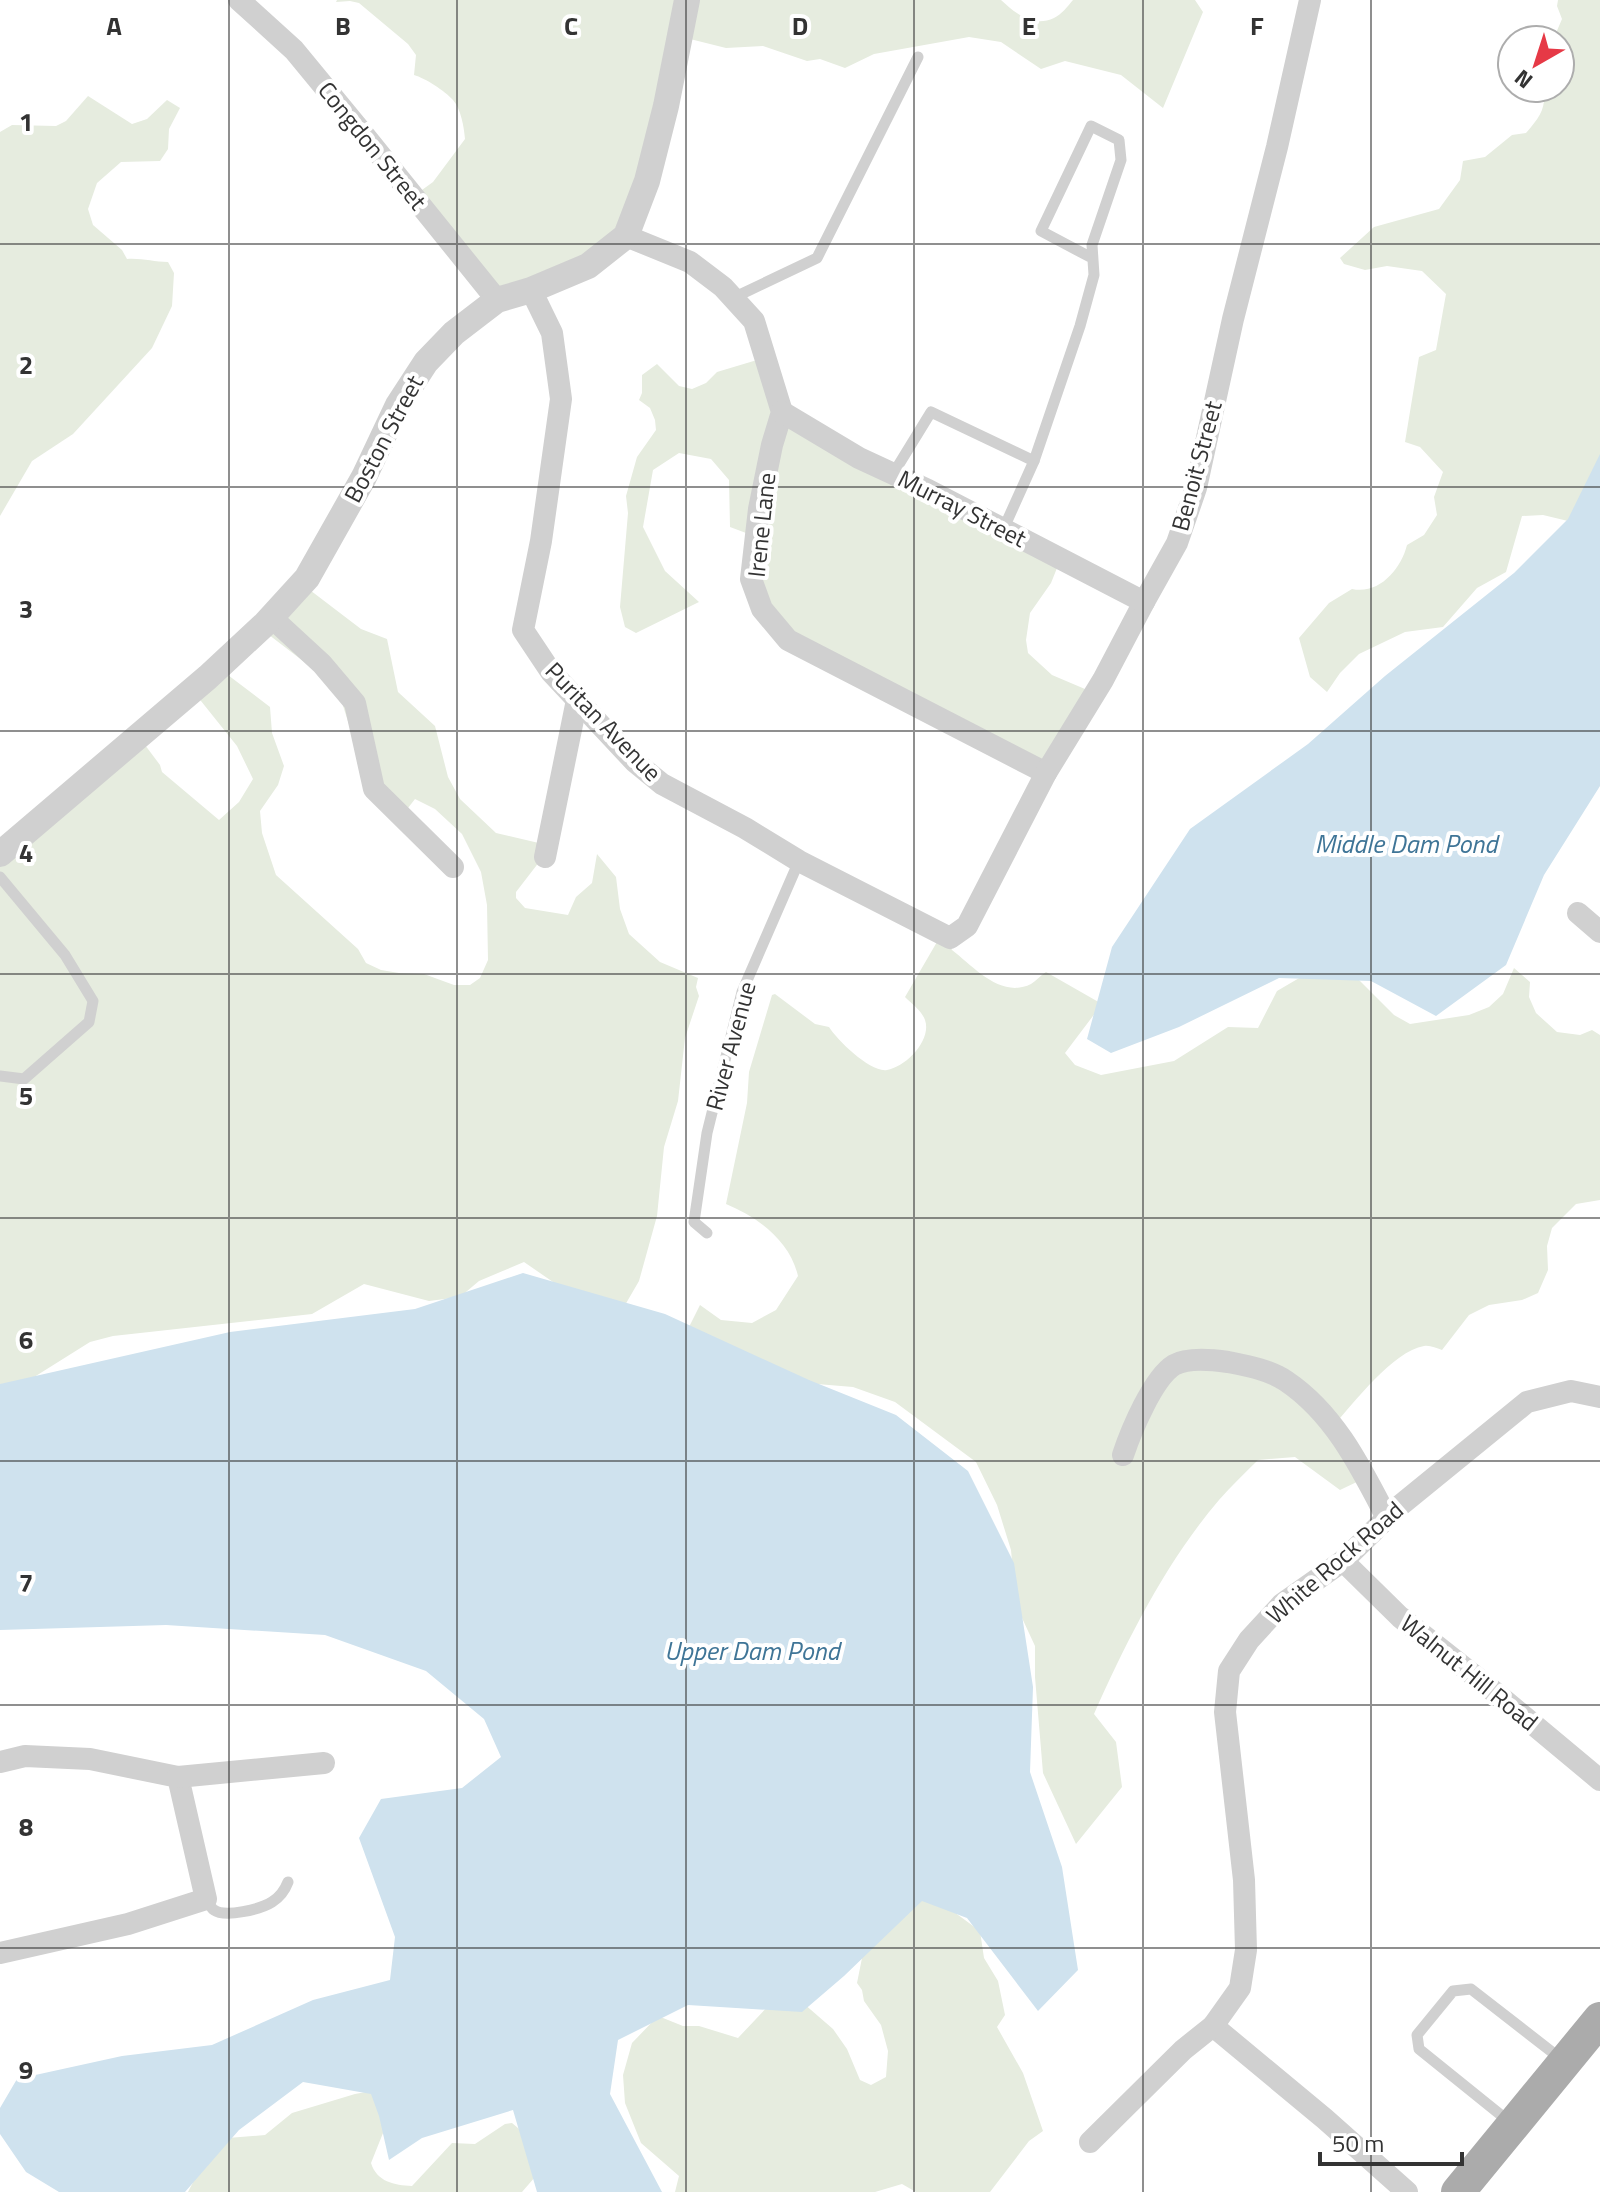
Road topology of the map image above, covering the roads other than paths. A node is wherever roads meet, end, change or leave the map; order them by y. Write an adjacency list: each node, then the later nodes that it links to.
1 (239, 0): 9 (street, Congdon Street)
2 (687, 0): 5 (street)
3 (1310, 0): 14 (street, Benoit Street)
4 (918, 57): 8 (lane)
5 (626, 236): 7 (street, Boston Street); 8 (street)
6 (1092, 258): 6 (lane); 11 (lane)
7 (531, 290): 9 (street, Boston Street); 16 (street, Puritan Avenue)
8 (733, 298): 10 (street)
9 (497, 300): 15 (street, Boston Street)
10 (782, 412): 12 (street, Murray Street); 17 (street, Irene Lane)
11 (1034, 461): 12 (lane); 13 (lane)
12 (893, 474): 13 (street, Murray Street)
13 (1003, 530): 14 (street, Murray Street)
14 (1144, 602): 17 (street, Benoit Street)
15 (271, 617): 18 (street, Boston Street); 21 (street)
16 (577, 700): 19 (street); 20 (street, Puritan Avenue)
17 (1046, 773): 24 (street, Benoit Street)
18 (0, 854)
19 (545, 857)
20 (799, 861): 24 (street, Puritan Avenue); 27 (lane, River Avenue)
21 (453, 867)
22 (0, 877): 26 (lane)
23 (1578, 913): 25 (street)
24 (959, 932)
25 (1600, 932)
26 (0, 1076)
27 (707, 1233)
28 (1600, 1397): 30 (street, White Rock Road)
29 (1123, 1455): 30 (street)
30 (1387, 1518): 31 (street, White Rock Road)
31 (1343, 1561): 35 (street, Walnut Hill Road); 40 (street, White Rock Road)
32 (0, 1762): 34 (street)
33 (324, 1763): 34 (street)
34 (178, 1777): 37 (street)
35 (1600, 1780)
36 (288, 1882): 37 (lane)
37 (206, 1899): 38 (street)
38 (0, 1953)
39 (1600, 2019): 41 (main road)
40 (1213, 2026): 43 (street, White Rock Road); 44 (street)
41 (1564, 2062): 42 (main road); 42 (lane)
42 (1513, 2124): 45 (main road)
43 (1090, 2142)
44 (1407, 2192)
45 (1458, 2192)

